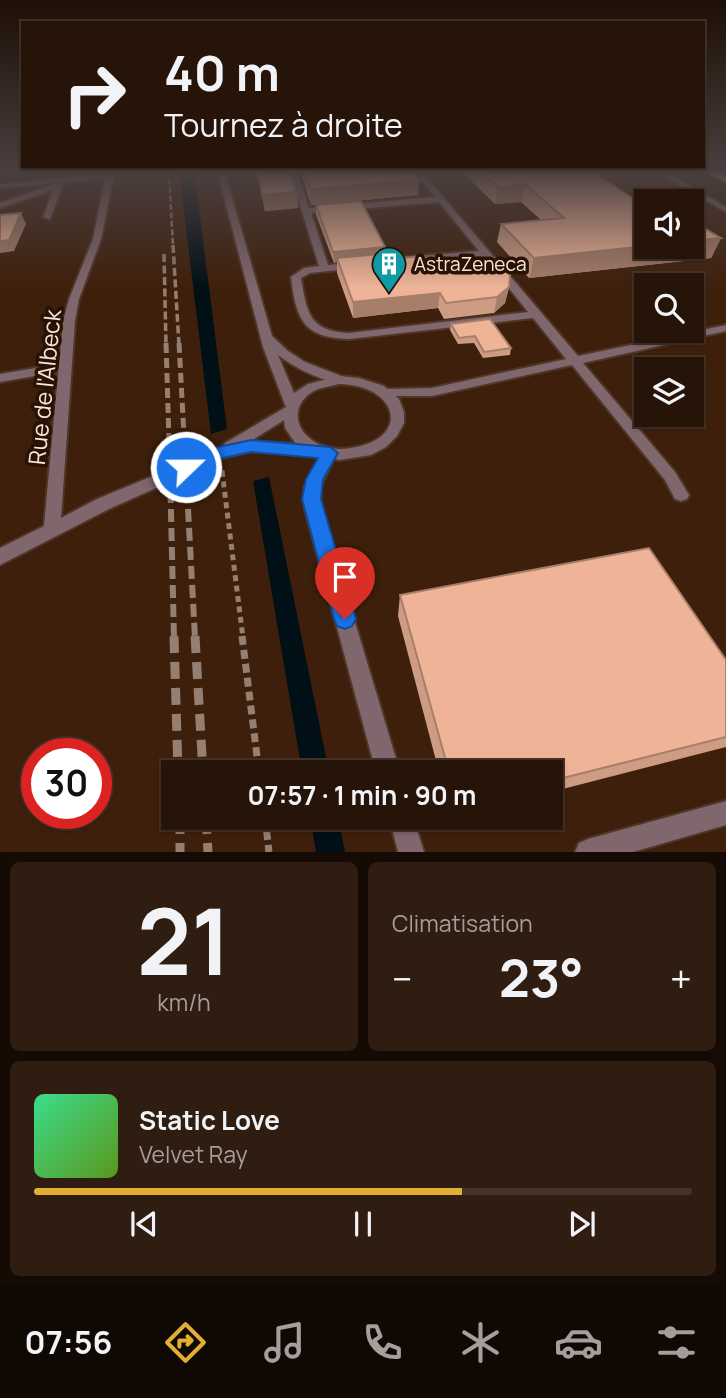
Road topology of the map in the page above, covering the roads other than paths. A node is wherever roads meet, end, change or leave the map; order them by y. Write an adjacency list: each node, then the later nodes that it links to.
1 (50, 210): 7 (street)
2 (103, 210): 16 (street, Rue de l'Albeck)
3 (231, 210): 14 (street)
4 (320, 210): 6 (street)
5 (451, 210): 8 (street)
6 (306, 211): 11 (street)
7 (47, 217)
8 (486, 253): 9 (street); 12 (street)
9 (392, 261)
10 (365, 264): 11 (street)
11 (324, 268): 12 (street)
12 (536, 314): 15 (street)
13 (726, 328): 15 (street)
14 (267, 335): 18 (street); 20 (street)
15 (575, 361): 19 (street); 23 (street)
16 (65, 367): 17 (street); 24 (street, Rue de l'Albeck)
17 (0, 378)
18 (339, 380): 19 (street); 20 (street)
19 (386, 393): 21 (street)
20 (291, 408): 21 (street); 22 (street)
21 (324, 452): 22 (street); 26 (street)
22 (220, 453): 24 (street)
23 (681, 495)
24 (52, 530): 25 (street)
25 (0, 557)
26 (385, 760)
27 (726, 813): 30 (street)
28 (405, 830): 29 (street)
29 (411, 852)
30 (588, 852)

